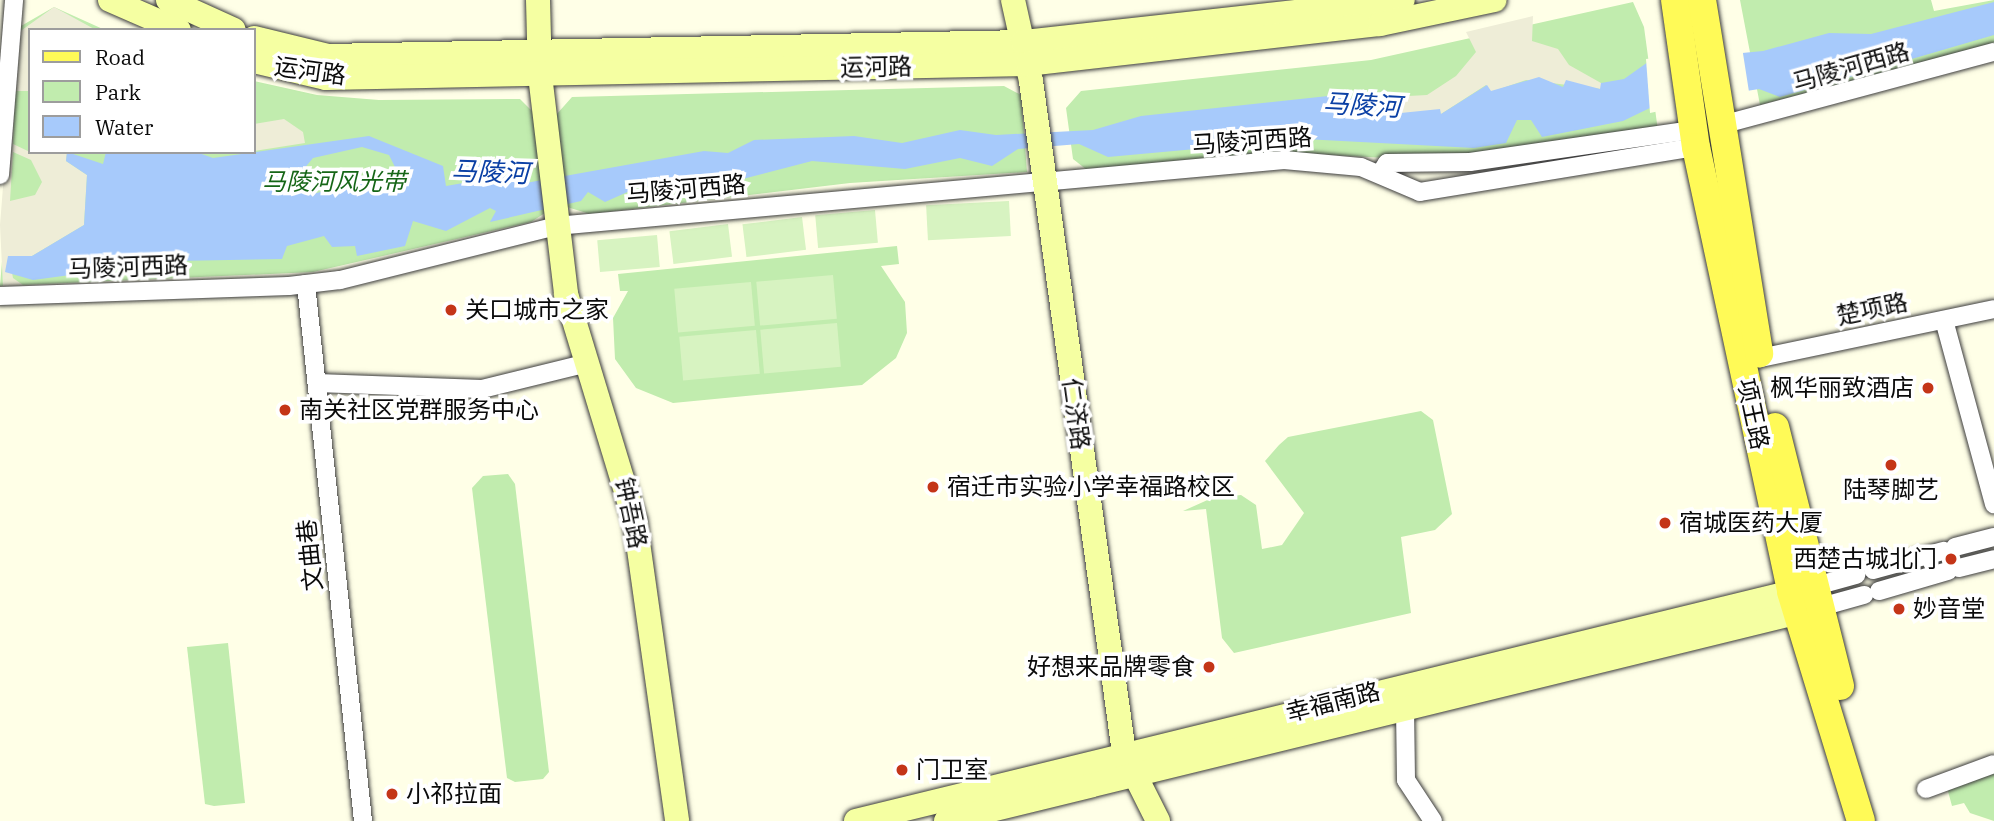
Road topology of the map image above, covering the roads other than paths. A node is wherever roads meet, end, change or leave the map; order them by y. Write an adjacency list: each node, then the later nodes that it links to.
1 (14, 0): 20 (street)
2 (110, 0): 10 (street)
3 (168, 0): 11 (street)
4 (538, 0): 16 (street)
5 (1013, 0): 14 (street, 仁济路)
6 (1403, 0): 14 (street, 运河路)
7 (1495, 0): 14 (street, 运河路)
8 (1703, 1): 17 (main road, 项王路)
9 (1673, 6): 18 (main road, 项王路)
10 (174, 28)
11 (230, 28)
12 (256, 38): 16 (street, 运河路)
13 (1994, 52): 17 (street, 马陵河西路)
14 (1026, 53): 16 (street, 运河路); 21 (street, 仁济路)
15 (256, 61): 16 (street, 运河路)
16 (539, 64): 22 (street, 钟吾路)
17 (1721, 125): 27 (main road, 项王路)
18 (1695, 138): 19 (street); 19 (street, 马陵河西路); 33 (main road, 项王路)
19 (1380, 174): 21 (street, 马陵河西路)
20 (0, 176)
21 (1045, 185): 22 (street, 马陵河西路); 35 (street, 仁济路)
22 (556, 219): 23 (street, 马陵河西路); 28 (street, 钟吾路)
23 (306, 284): 24 (street, 马陵河西路); 29 (street, 文曲巷)
24 (0, 296)
25 (1994, 309): 26 (street, 楚项路)
26 (1944, 320): 27 (street, 楚项路); 30 (street)
27 (1760, 358): 33 (main road, 项王路)
28 (588, 363): 29 (street); 39 (street, 钟吾路)
29 (317, 383): 38 (street, 文曲巷)
30 (1994, 504)
31 (1994, 537): 33 (street)
32 (1994, 559): 33 (street)
33 (1804, 600): 34 (street, 幸福南路); 35 (street, 幸福南路); 44 (main road, 项王路); 45 (main road, 项王路)
34 (1405, 708): 35 (street, 幸福南路); 43 (street)
35 (1130, 764): 40 (street, 幸福南路); 41 (street, 幸福南路); 42 (street, 仁济路)
36 (1994, 764): 37 (street)
37 (1926, 789)
38 (363, 821)
39 (677, 821)
40 (856, 821)
41 (946, 821)
42 (1158, 821)
43 (1433, 821)
44 (1861, 821)
45 (1879, 821)

